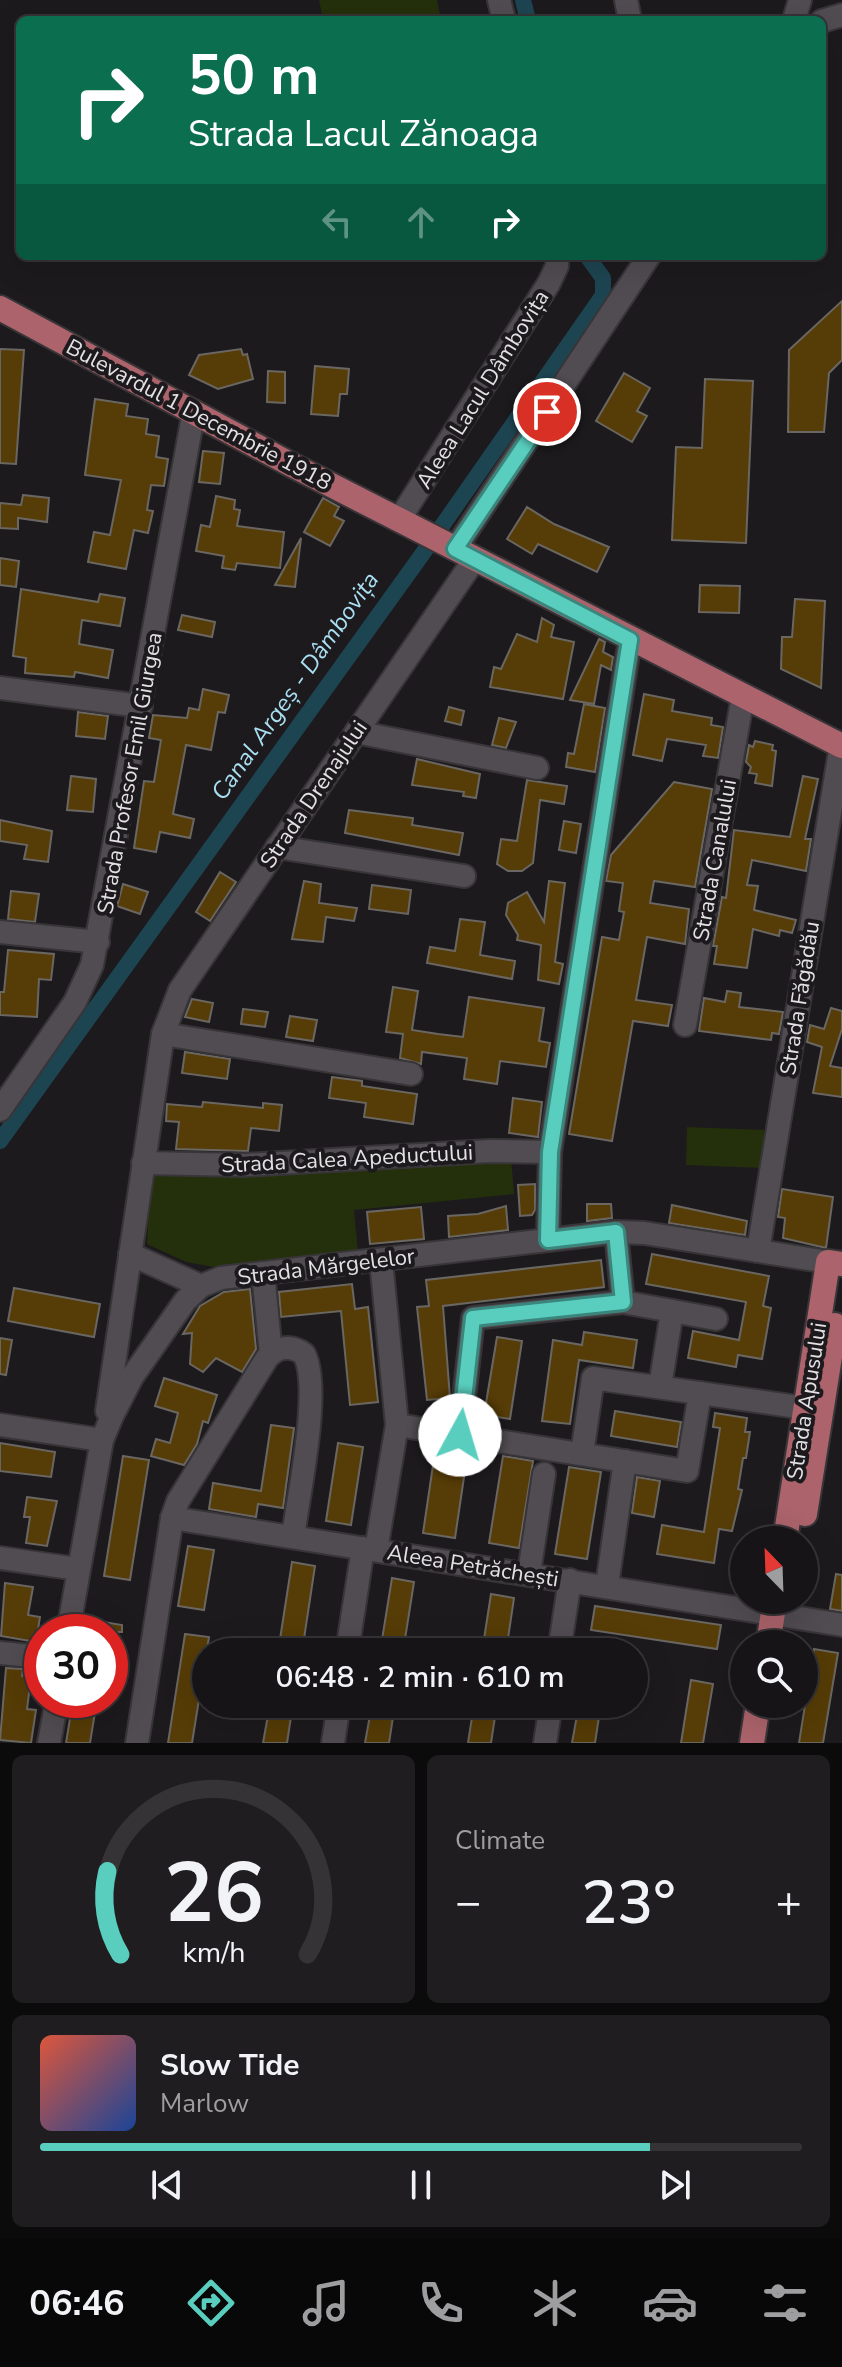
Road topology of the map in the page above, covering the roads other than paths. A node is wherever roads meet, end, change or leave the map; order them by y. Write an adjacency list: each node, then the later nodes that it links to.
1 (557, 260): 5 (street, Aleea Lacul Dâmbovița)
2 (647, 260): 6 (street, Strada Drenajului)
3 (0, 308): 4 (main road, Bulevardul 1 Decembrie 1918)
4 (194, 411): 5 (main road, Bulevardul 1 Decembrie 1918); 10 (street, Strada Profesor Emil Giurgea)
5 (399, 520): 6 (main road, Bulevardul 1 Decembrie 1918)
6 (464, 555): 7 (main road, Bulevardul 1 Decembrie 1918); 11 (street, Strada Drenajului)
7 (630, 640): 9 (main road, Bulevardul 1 Decembrie 1918); 22 (street)
8 (0, 688): 10 (street)
9 (743, 696): 12 (main road, Bulevardul 1 Decembrie 1918); 18 (street, Strada Canalului)
10 (141, 706): 17 (street, Strada Profesor Emil Giurgea)
11 (356, 732): 13 (street); 14 (street, Strada Drenajului)
12 (841, 746): 26 (street, Strada Făgădău)
13 (537, 768)
14 (277, 847): 15 (street); 19 (street, Strada Drenajului)
15 (464, 876)
16 (0, 932): 17 (street)
17 (98, 942): 21 (street, Strada Profesor Emil Giurgea)
18 (685, 1025)
19 (163, 1034): 20 (street); 23 (street, Strada Drenajului)
20 (411, 1074)
21 (0, 1110)
22 (550, 1152): 23 (street, Strada Calea Apeductului); 25 (street)
23 (143, 1163): 27 (street, Strada Drenajului)
24 (616, 1232): 25 (street, Strada Mărgelelor); 26 (street, Strada Mărgelelor); 32 (street)
25 (548, 1240): 28 (street, Strada Mărgelelor)
26 (758, 1251): 29 (street, Strada Mărgelelor)
27 (130, 1254): 31 (street); 43 (street, Strada Drenajului)
28 (381, 1260): 30 (street, Strada Mărgelelor); 41 (street)
29 (837, 1267): 38 (main road, Strada Apusului); 39 (main road, Strada Apusului)
30 (263, 1273): 31 (street, Strada Mărgelelor); 35 (street)
31 (201, 1286): 43 (street)
32 (623, 1302): 33 (street); 42 (street)
33 (672, 1311): 34 (street); 36 (street)
34 (716, 1319)
35 (271, 1354): 47 (street); 50 (street)
36 (660, 1387): 37 (street); 44 (street)
37 (700, 1393): 39 (street); 45 (street)
38 (833, 1393): 39 (main road); 49 (main road, Strada Apusului)
39 (805, 1408): 48 (main road, Strada Apusului)
40 (0, 1425): 43 (street)
41 (397, 1425): 42 (street); 51 (street)
42 (460, 1435): 44 (street)
43 (102, 1440): 53 (street)
44 (582, 1454): 45 (street)
45 (625, 1461): 56 (street)
46 (544, 1474): 54 (street)
47 (172, 1518): 50 (street, Aleea Petrăchești); 71 (street)
48 (787, 1526)
49 (804, 1526)
50 (293, 1537): 51 (street, Aleea Petrăchești)
51 (369, 1549): 54 (street, Aleea Petrăchești); 61 (street)
52 (0, 1558): 53 (street)
53 (78, 1569): 58 (street)
54 (529, 1573): 55 (street, Aleea Petrăchești)
55 (570, 1580): 56 (street, Aleea Petrăchești); 62 (street)
56 (607, 1585): 57 (street, Aleea Petrăchești)
57 (730, 1600)
58 (71, 1614)
59 (805, 1614): 60 (street, Aleea Petrăchești)
60 (842, 1625)
61 (350, 1638)
62 (561, 1638)
63 (0, 1653): 64 (street)
64 (24, 1655)
65 (54, 1718): 70 (street)
66 (337, 1718): 72 (street)
67 (549, 1718): 73 (street)
68 (756, 1718): 74 (main road)
69 (773, 1718): 75 (main road)
70 (49, 1743)
71 (137, 1743)
72 (333, 1743)
73 (545, 1743)
74 (752, 1743)
75 (769, 1743)

